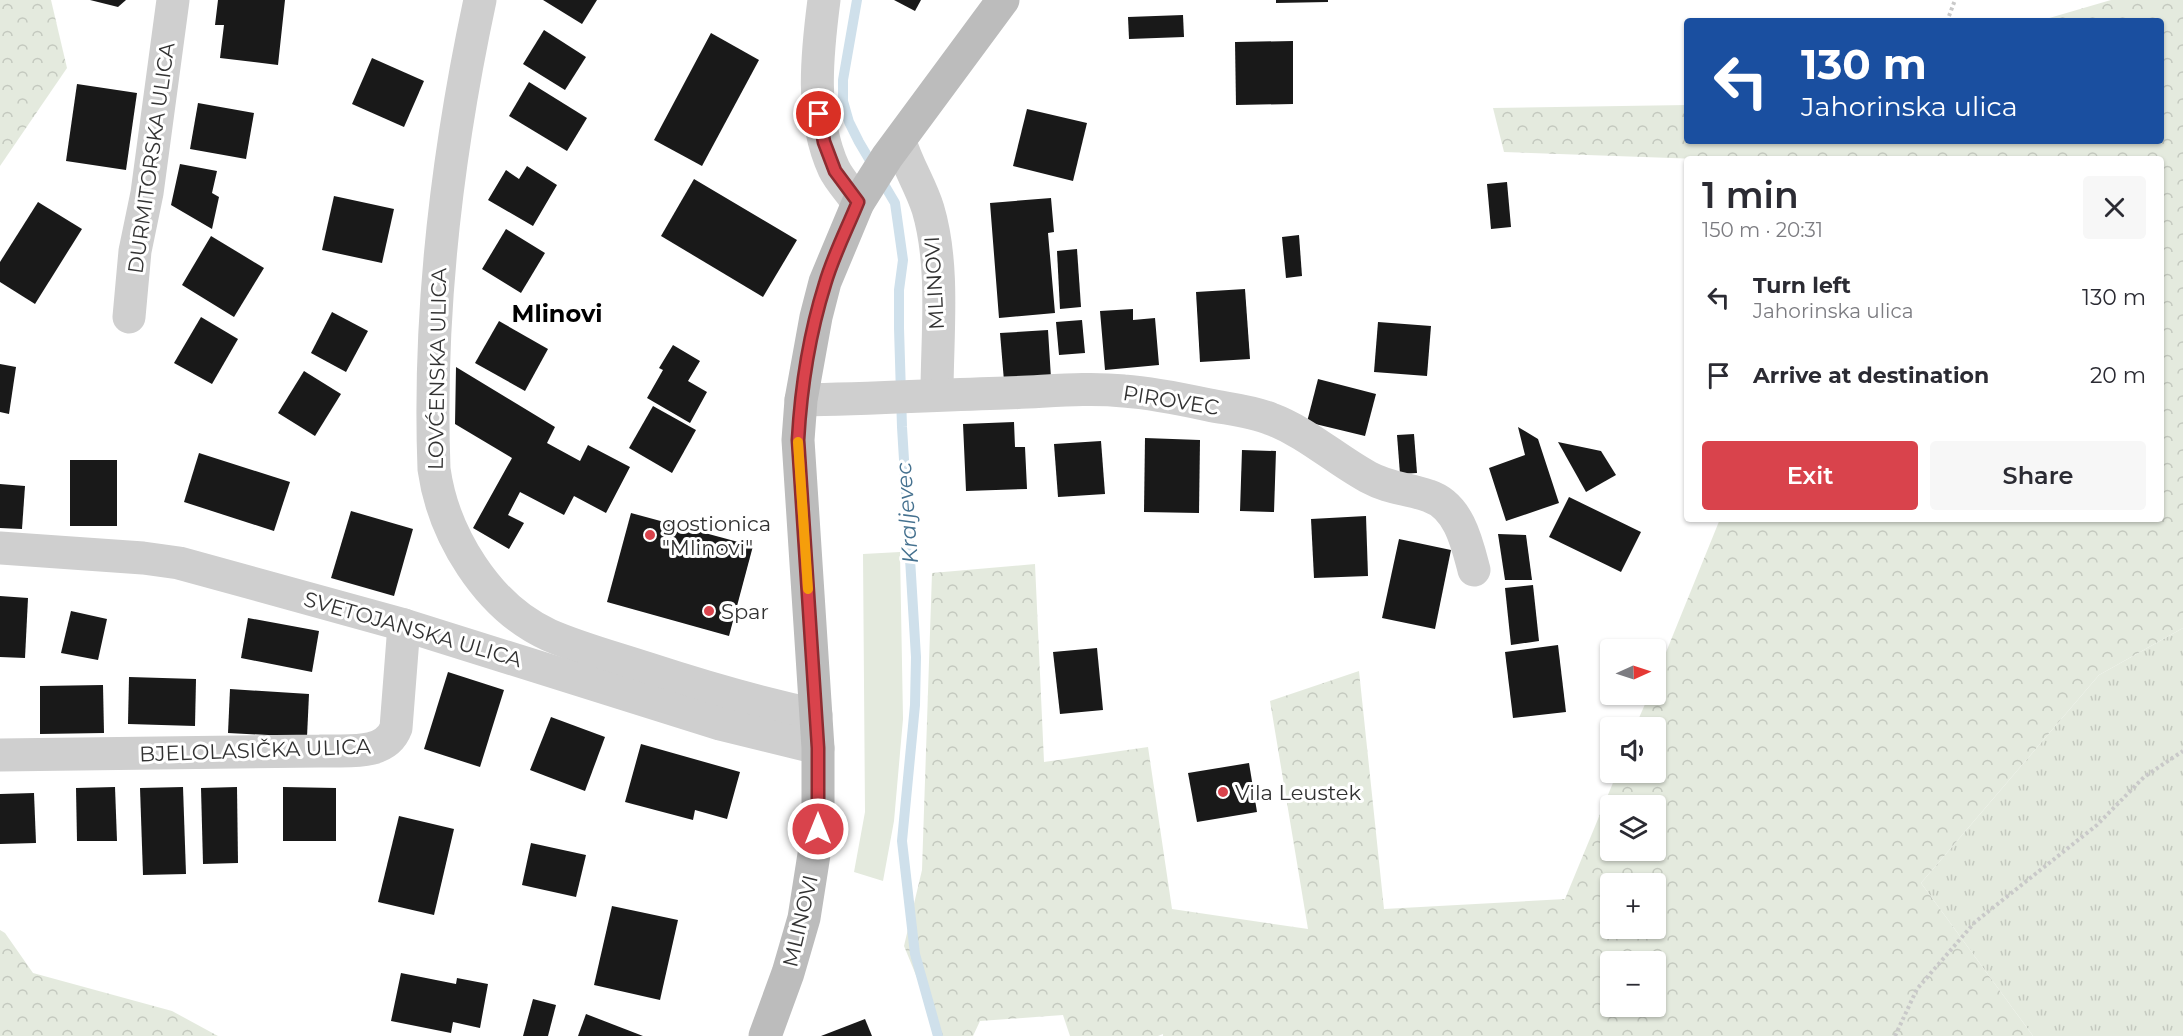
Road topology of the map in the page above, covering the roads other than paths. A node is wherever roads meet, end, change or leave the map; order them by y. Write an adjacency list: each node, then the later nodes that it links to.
1 (173, 0): 7 (street, DURMITORSKA ULICA)
2 (480, 0): 13 (street, LOVĆENSKA ULICA)
3 (824, 0): 6 (street)
4 (1003, 0): 5 (main road, MLINOVI)
5 (893, 149): 6 (main road, MLINOVI); 8 (street, MLINOVI)
6 (862, 195): 9 (main road, MLINOVI)
7 (129, 317)
8 (929, 395): 9 (street, PIROVEC); 11 (street, PIROVEC)
9 (801, 400): 13 (main road, MLINOVI)
10 (0, 548): 12 (street, SVETOJANSKA ULICA)
11 (1474, 570)
12 (404, 624): 14 (street, SVETOJANSKA ULICA); 15 (street, BJELOLASIČKA ULICA)
13 (816, 715): 14 (main road, MLINOVI)
14 (818, 748): 16 (main road, MLINOVI)
15 (0, 755)
16 (765, 1036)

